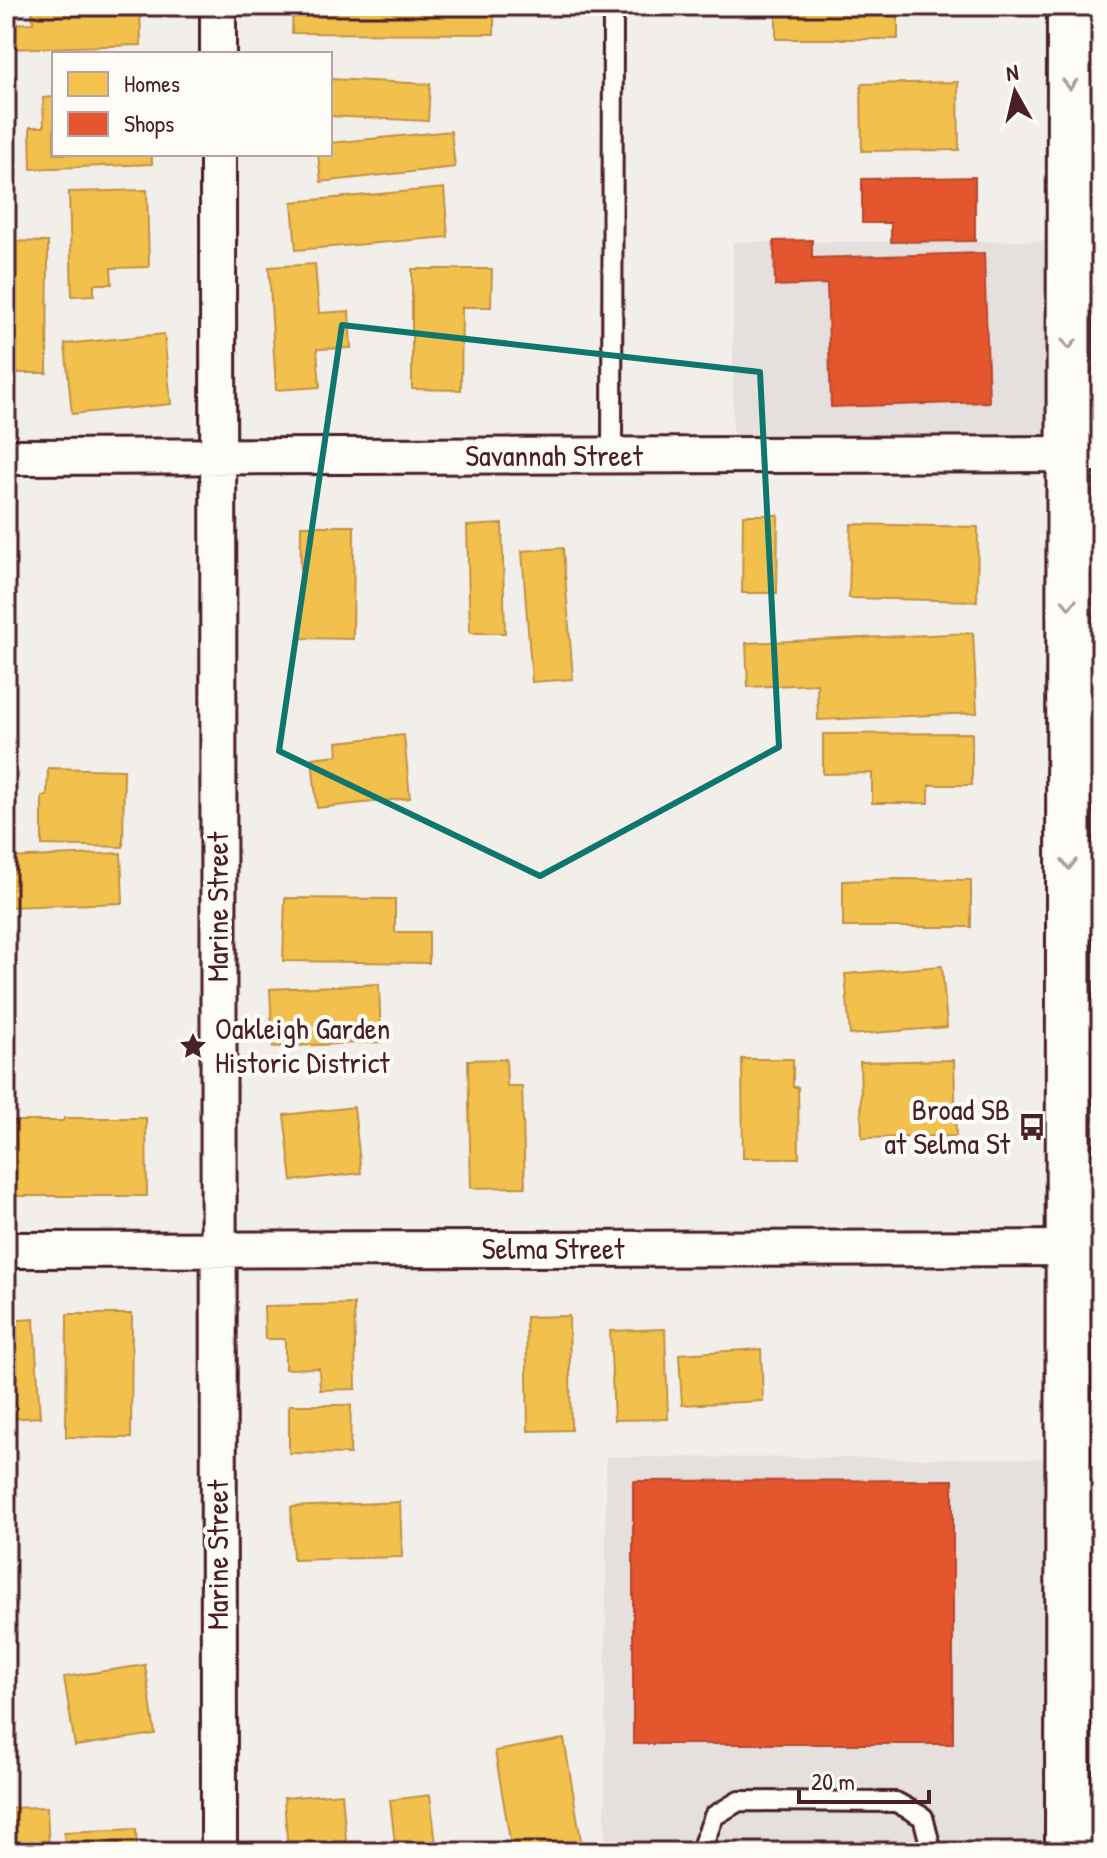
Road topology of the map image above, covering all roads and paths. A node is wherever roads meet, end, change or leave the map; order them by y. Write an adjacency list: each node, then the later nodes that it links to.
1 (218, 6): 4 (street)
2 (613, 6): 7 (lane)
3 (1070, 6): 6 (main road, one-way to 6)
4 (218, 52)
5 (218, 156): 9 (street, Marine Street)
6 (1085, 454): 7 (street, Savannah Street); 10 (main road, one-way to 10)
7 (612, 456): 9 (street, Savannah Street)
8 (6, 457): 9 (street, Savannah Street)
9 (218, 458): 12 (street, Marine Street)
10 (1086, 1248): 12 (street, Selma Street); 16 (main road)
11 (6, 1250): 12 (street, Selma Street)
12 (218, 1250): 13 (street, Marine Street)
13 (219, 1852)
14 (700, 1852): 15 (lane)
15 (932, 1852)
16 (1068, 1852)

